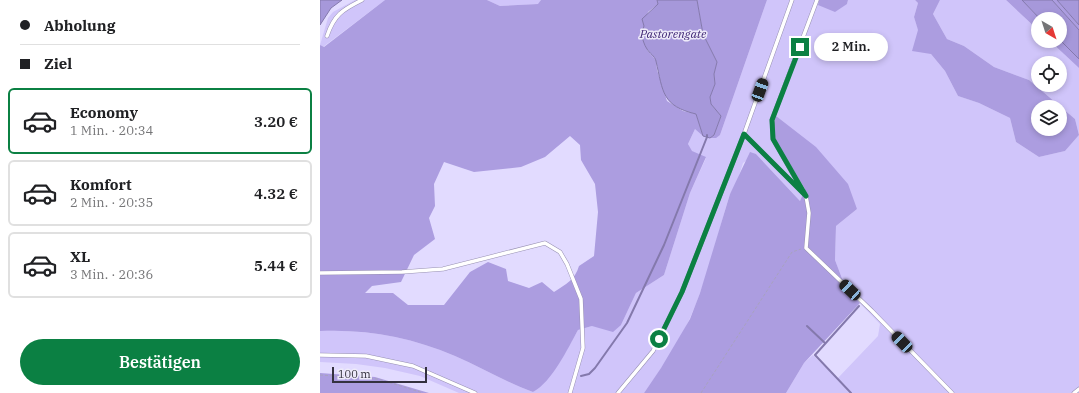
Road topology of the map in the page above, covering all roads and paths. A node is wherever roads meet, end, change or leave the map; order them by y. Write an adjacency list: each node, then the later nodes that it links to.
1 (362, 0): 4 (lane)
2 (792, 0): 5 (lane)
3 (817, 0): 6 (lane)
4 (327, 36)
5 (744, 134): 6 (lane); 15 (lane)
6 (806, 196): 7 (lane)
7 (806, 248): 16 (path); 17 (lane)
8 (320, 273): 14 (lane)
9 (320, 355): 13 (lane)
10 (320, 375): 12 (path)
11 (1079, 389): 18 (lane)
12 (422, 393)
13 (475, 393)
14 (570, 393)
15 (618, 393)
16 (701, 393)
17 (952, 393)
18 (1074, 393)

